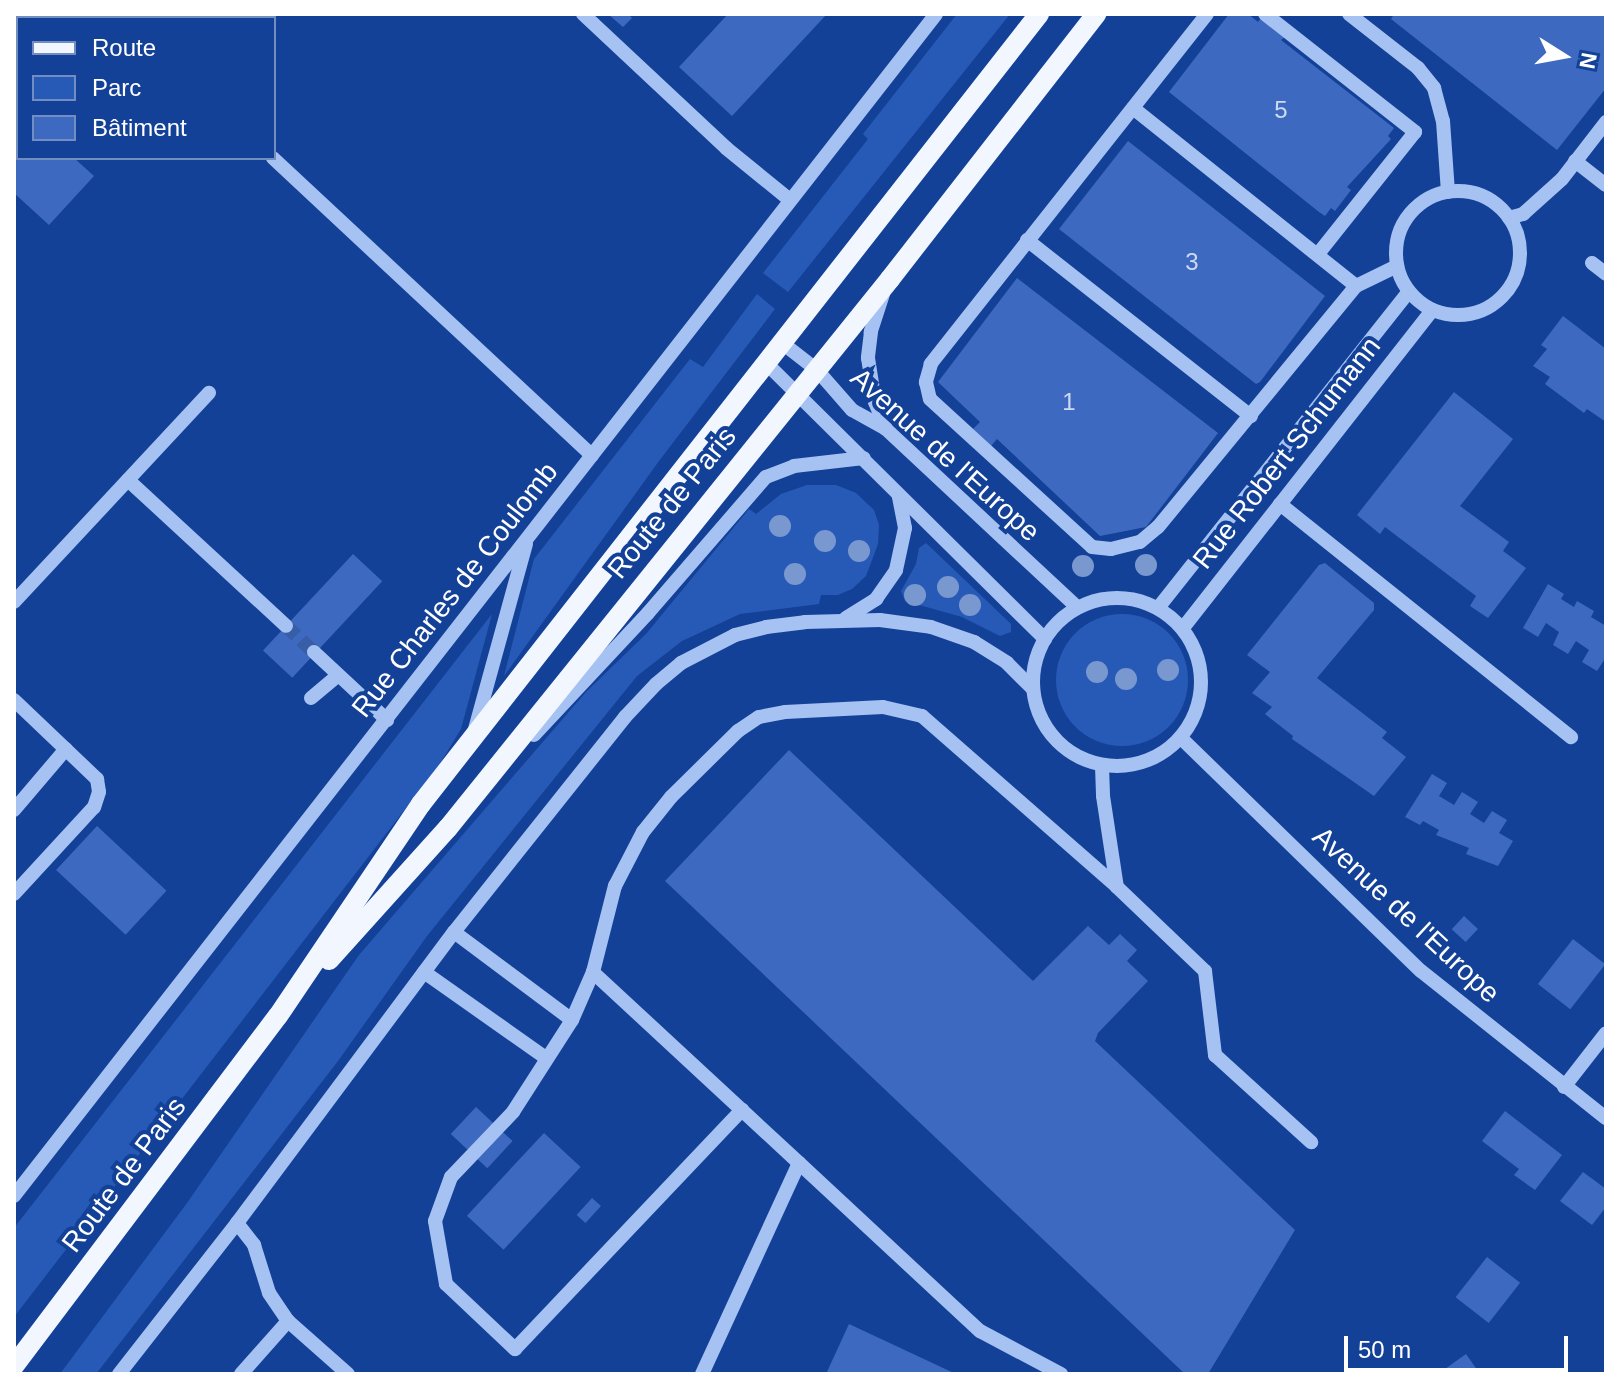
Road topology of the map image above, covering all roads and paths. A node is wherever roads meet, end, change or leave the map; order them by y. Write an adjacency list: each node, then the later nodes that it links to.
1 (583, 14): 14 (street)
2 (936, 14): 14 (street, Rue Charles de Coulomb)
3 (1039, 14): 25 (main road, Route de Paris)
4 (1096, 14): 21 (main road, Route de Paris)
5 (1207, 14): 8 (street)
6 (1265, 14): 17 (street)
7 (1349, 14): 13 (street)
8 (1133, 108): 16 (street); 17 (street)
9 (1606, 122): 11 (street)
10 (275, 160): 32 (street)
11 (1575, 161): 12 (street); 15 (street)
12 (1606, 185)
13 (1448, 192): 15 (street); 19 (street)
14 (790, 200): 32 (street, Rue Charles de Coulomb)
15 (1509, 218): 24 (street)
16 (1027, 240): 30 (street); 30 (street)
17 (1318, 254): 22 (street)
18 (1592, 263): 20 (street)
19 (1397, 266): 22 (street); 23 (street)
20 (1606, 274)
21 (890, 279): 27 (main road, Route de Paris); 31 (street)
22 (1356, 286): 30 (street)
23 (1409, 291): 24 (street); 40 (street, Rue Robert Schumann)
24 (1432, 310): 36 (street, Rue Robert Schumann)
25 (781, 342): 26 (main road, Route de Paris); 27 (street, Avenue de l'Europe)
26 (765, 362): 28 (street, Avenue de l'Europe); 53 (main road, Route de Paris)
27 (817, 370): 28 (main road, Route de Paris); 31 (street, Avenue de l'Europe)
28 (798, 392): 33 (street, Avenue de l'Europe); 57 (main road, Route de Paris)
29 (209, 393): 34 (street)
30 (1251, 416)
31 (886, 429): 39 (street, Avenue de l'Europe)
32 (592, 455): 37 (street, Rue Charles de Coulomb)
33 (864, 458): 35 (street, Avenue de l'Europe); 57 (street)
34 (128, 480): 38 (street); 42 (street)
35 (897, 492): 41 (street); 44 (street, Avenue de l'Europe)
36 (1280, 504): 43 (street, Rue Robert Schumann); 51 (street)
37 (528, 536): 50 (street, Rue Charles de Coulomb); 53 (street)
38 (14, 602)
39 (1078, 608): 40 (street); 44 (street)
40 (1158, 608): 43 (street)
41 (839, 620): 47 (street); 60 (street)
42 (286, 626)
43 (1183, 628): 52 (street)
44 (1045, 639): 47 (street)
45 (314, 652): 46 (street)
46 (337, 676): 48 (street); 50 (street)
47 (1033, 689): 55 (street)
48 (311, 698)
49 (14, 700): 54 (street)
50 (387, 720): 72 (street, Rue Charles de Coulomb)
51 (1571, 737)
52 (1181, 738): 55 (street); 67 (street, Avenue de l'Europe)
53 (472, 739): 63 (main road, Route de Paris)
54 (66, 749): 56 (street); 59 (street)
55 (1102, 766): 58 (street)
56 (14, 810)
57 (448, 828): 63 (main road, Route de Paris)
58 (1117, 887): 62 (street); 70 (street)
59 (14, 894)
60 (454, 932): 61 (street); 64 (street)
61 (424, 972): 66 (street); 73 (street)
62 (593, 972): 64 (street); 68 (street)
63 (278, 1016): 75 (main road, Route de Paris)
64 (572, 1020): 66 (street)
65 (1606, 1033): 67 (street)
66 (546, 1058): 68 (street)
67 (1564, 1087): 69 (street, Avenue de l'Europe)
68 (742, 1110): 71 (street)
69 (1606, 1118)
70 (1311, 1142)
71 (799, 1163): 79 (street); 80 (street)
72 (14, 1196)
73 (237, 1223): 74 (street); 76 (street)
74 (288, 1321): 77 (street); 78 (street)
75 (14, 1366)
76 (119, 1374)
77 (241, 1374)
78 (348, 1374)
79 (702, 1374)
80 (1061, 1374)

